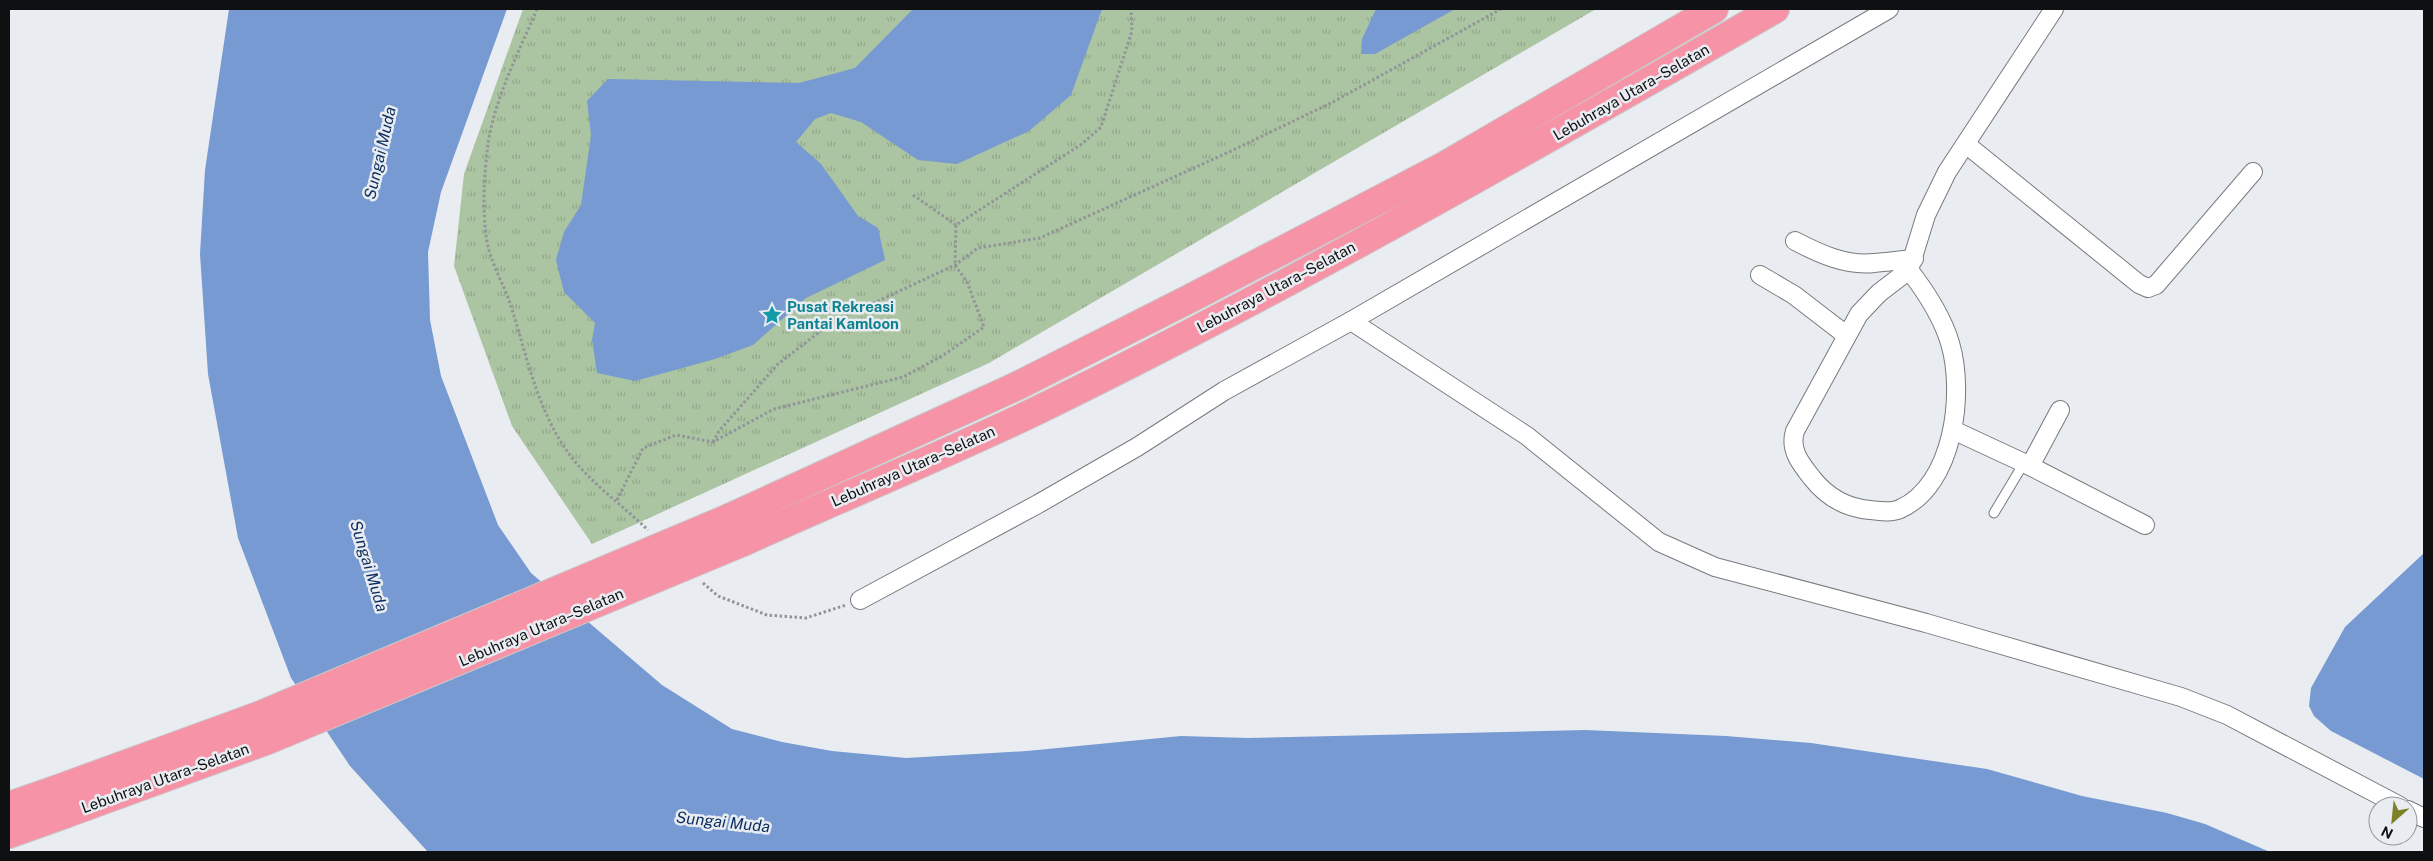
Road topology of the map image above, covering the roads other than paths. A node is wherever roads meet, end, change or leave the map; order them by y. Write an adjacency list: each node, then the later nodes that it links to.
1 (1714, 9): 19 (highway, Lebuhraya Utara–Selatan, bridge)
2 (1775, 9): 19 (highway, Lebuhraya Utara–Selatan, bridge)
3 (1889, 9): 10 (street)
4 (2054, 9): 5 (street)
5 (1966, 145): 6 (street); 8 (street)
6 (2253, 172)
7 (1795, 242): 8 (street)
8 (1912, 264): 11 (street); 13 (street)
9 (1760, 275): 11 (street)
10 (1351, 321): 17 (street); 18 (street)
11 (1846, 335): 13 (street)
12 (2060, 410): 14 (street)
13 (1953, 430): 14 (street)
14 (2027, 464): 15 (lane); 16 (street)
15 (1994, 513)
16 (2145, 525)
17 (860, 600)
18 (2381, 796)
19 (60, 802): 20 (highway, Lebuhraya Utara–Selatan); 21 (highway, Lebuhraya Utara–Selatan)
20 (9, 806)
21 (9, 834)

